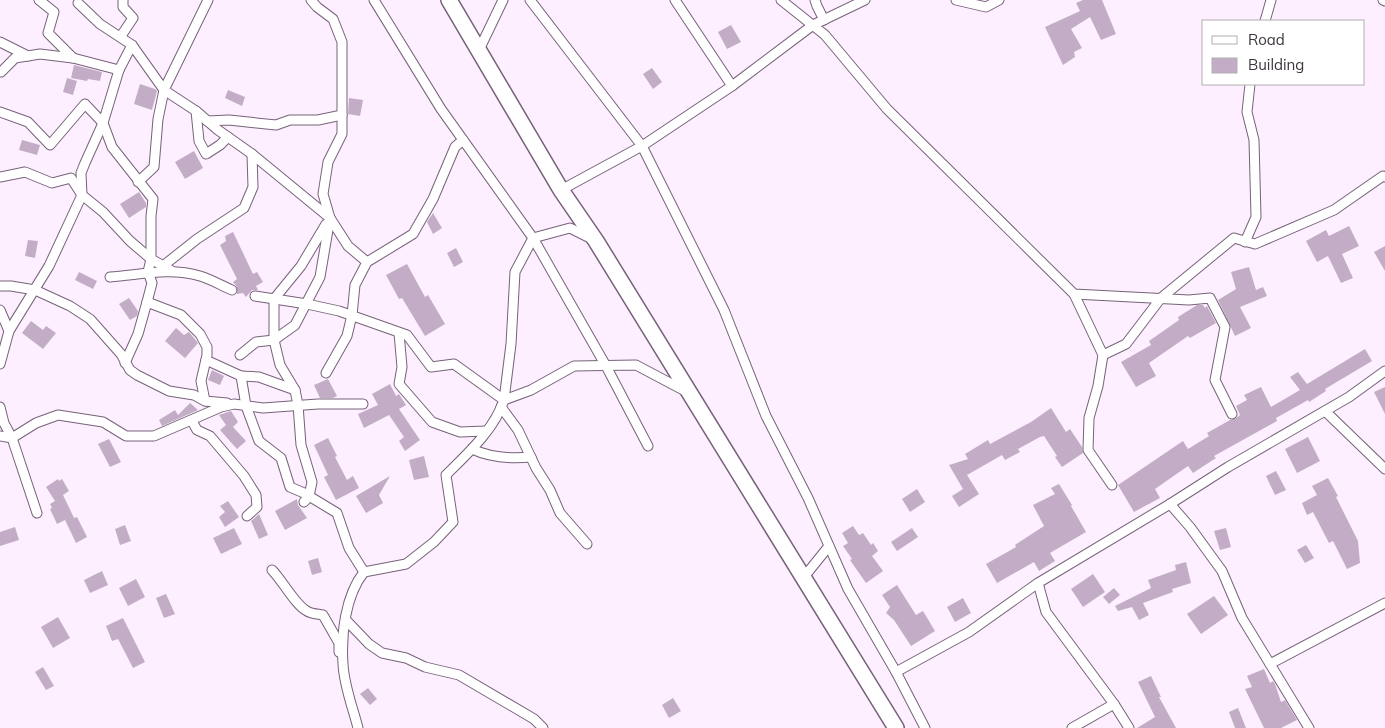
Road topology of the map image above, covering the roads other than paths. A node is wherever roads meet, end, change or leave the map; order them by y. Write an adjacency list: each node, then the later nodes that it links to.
1 (39, 0): 25 (street)
2 (123, 0): 20 (street)
3 (208, 0): 30 (street)
4 (311, 0): 33 (street)
5 (374, 0): 37 (street)
6 (449, 0): 23 (highway)
7 (503, 0): 23 (street)
8 (530, 0): 38 (street)
9 (674, 0): 29 (street)
10 (781, 0): 19 (street)
11 (815, 0): 17 (street)
12 (864, 0): 17 (street)
13 (956, 0): 14 (street)
14 (999, 0)
15 (1271, 0): 18 (street)
16 (78, 3): 20 (street)
17 (824, 20): 19 (street)
18 (1265, 20)
19 (813, 26): 29 (street); 59 (street)
20 (121, 36): 22 (street)
21 (0, 42): 24 (street)
22 (132, 45): 26 (street); 30 (street)
23 (479, 50): 43 (highway)
24 (28, 56): 25 (street); 27 (street)
25 (72, 58): 26 (street)
26 (119, 70): 35 (street)
27 (1, 72)
28 (1250, 85): 49 (street)
29 (732, 86): 38 (street)
30 (164, 90): 31 (street); 42 (street)
31 (196, 111): 34 (street); 36 (street)
32 (0, 112): 35 (street)
33 (342, 115): 34 (street); 45 (street)
34 (207, 121): 36 (street)
35 (103, 123): 42 (street); 44 (street)
36 (228, 137): 39 (street)
37 (462, 140): 47 (street); 51 (street)
38 (642, 146): 43 (street); 104 (street)
39 (252, 154): 45 (street); 52 (street)
40 (0, 176): 44 (street)
41 (1385, 177): 49 (street)
42 (138, 182): 50 (street)
43 (561, 190): 46 (street); 48 (highway)
44 (82, 195): 50 (street); 57 (street)
45 (330, 218): 51 (street); 62 (street); 64 (street)
46 (569, 228): 47 (street); 48 (street)
47 (533, 238): 75 (street); 84 (street)
48 (596, 241): 80 (highway)
49 (1245, 242): 61 (street)
50 (151, 259): 52 (street); 54 (street)
51 (367, 262): 66 (street)
52 (163, 266): 53 (street)
53 (172, 271): 54 (street); 58 (street)
54 (148, 272): 55 (street); 63 (street)
55 (110, 277)
56 (0, 286): 57 (street)
57 (35, 290): 67 (street); 73 (street)
58 (232, 290)
59 (1074, 294): 61 (street); 71 (street)
60 (255, 296): 62 (street)
61 (1161, 298): 71 (street); 89 (street)
62 (274, 299): 64 (street); 69 (street)
63 (147, 302): 72 (street); 73 (street)
64 (307, 304): 66 (street); 69 (street)
65 (0, 310): 67 (street)
66 (352, 315): 68 (street); 77 (street)
67 (9, 331): 74 (street)
68 (399, 333): 84 (street); 91 (street)
69 (274, 340): 70 (street); 79 (street)
70 (240, 355)
71 (1103, 355): 98 (street)
72 (206, 360): 78 (street); 81 (street)
73 (126, 363): 81 (street)
74 (0, 364)
75 (606, 366): 80 (street); 84 (street); 94 (street)
76 (1385, 371): 88 (street)
77 (326, 373)
78 (241, 376): 79 (street); 86 (street)
79 (295, 390): 85 (street)
80 (688, 393): 107 (highway)
81 (205, 401): 82 (street)
82 (234, 404): 86 (street); 90 (street)
83 (363, 404): 85 (street)
84 (503, 404): 91 (street); 96 (street)
85 (298, 405): 86 (street); 99 (street)
86 (246, 406): 99 (street)
87 (0, 407): 93 (street)
88 (1325, 411): 97 (street); 100 (street)
89 (1232, 414)
90 (192, 421): 93 (street); 102 (street)
91 (486, 431): 95 (street)
92 (0, 436): 93 (street)
93 (12, 438): 101 (street)
94 (648, 446)
95 (472, 449): 96 (street); 106 (street)
96 (531, 457): 103 (street)
97 (1385, 469)
98 (1112, 485)
99 (307, 499): 106 (street)
100 (1170, 504): 108 (street); 111 (street)
101 (37, 513)
102 (247, 516)
103 (587, 544)
104 (829, 546): 107 (street); 113 (street)
105 (272, 570): 112 (street)
106 (364, 572): 110 (street)
107 (804, 576): 117 (highway)
108 (1038, 583): 113 (street); 114 (street)
109 (1385, 603): 111 (street)
110 (346, 620): 112 (street); 116 (street)
111 (1270, 664): 121 (street)
112 (343, 665): 115 (street)
113 (896, 672): 118 (street)
114 (1114, 704): 119 (street); 120 (street)
115 (358, 728)
116 (543, 728)
117 (896, 728)
118 (925, 728)
119 (1072, 728)
120 (1129, 728)
121 (1309, 728)

